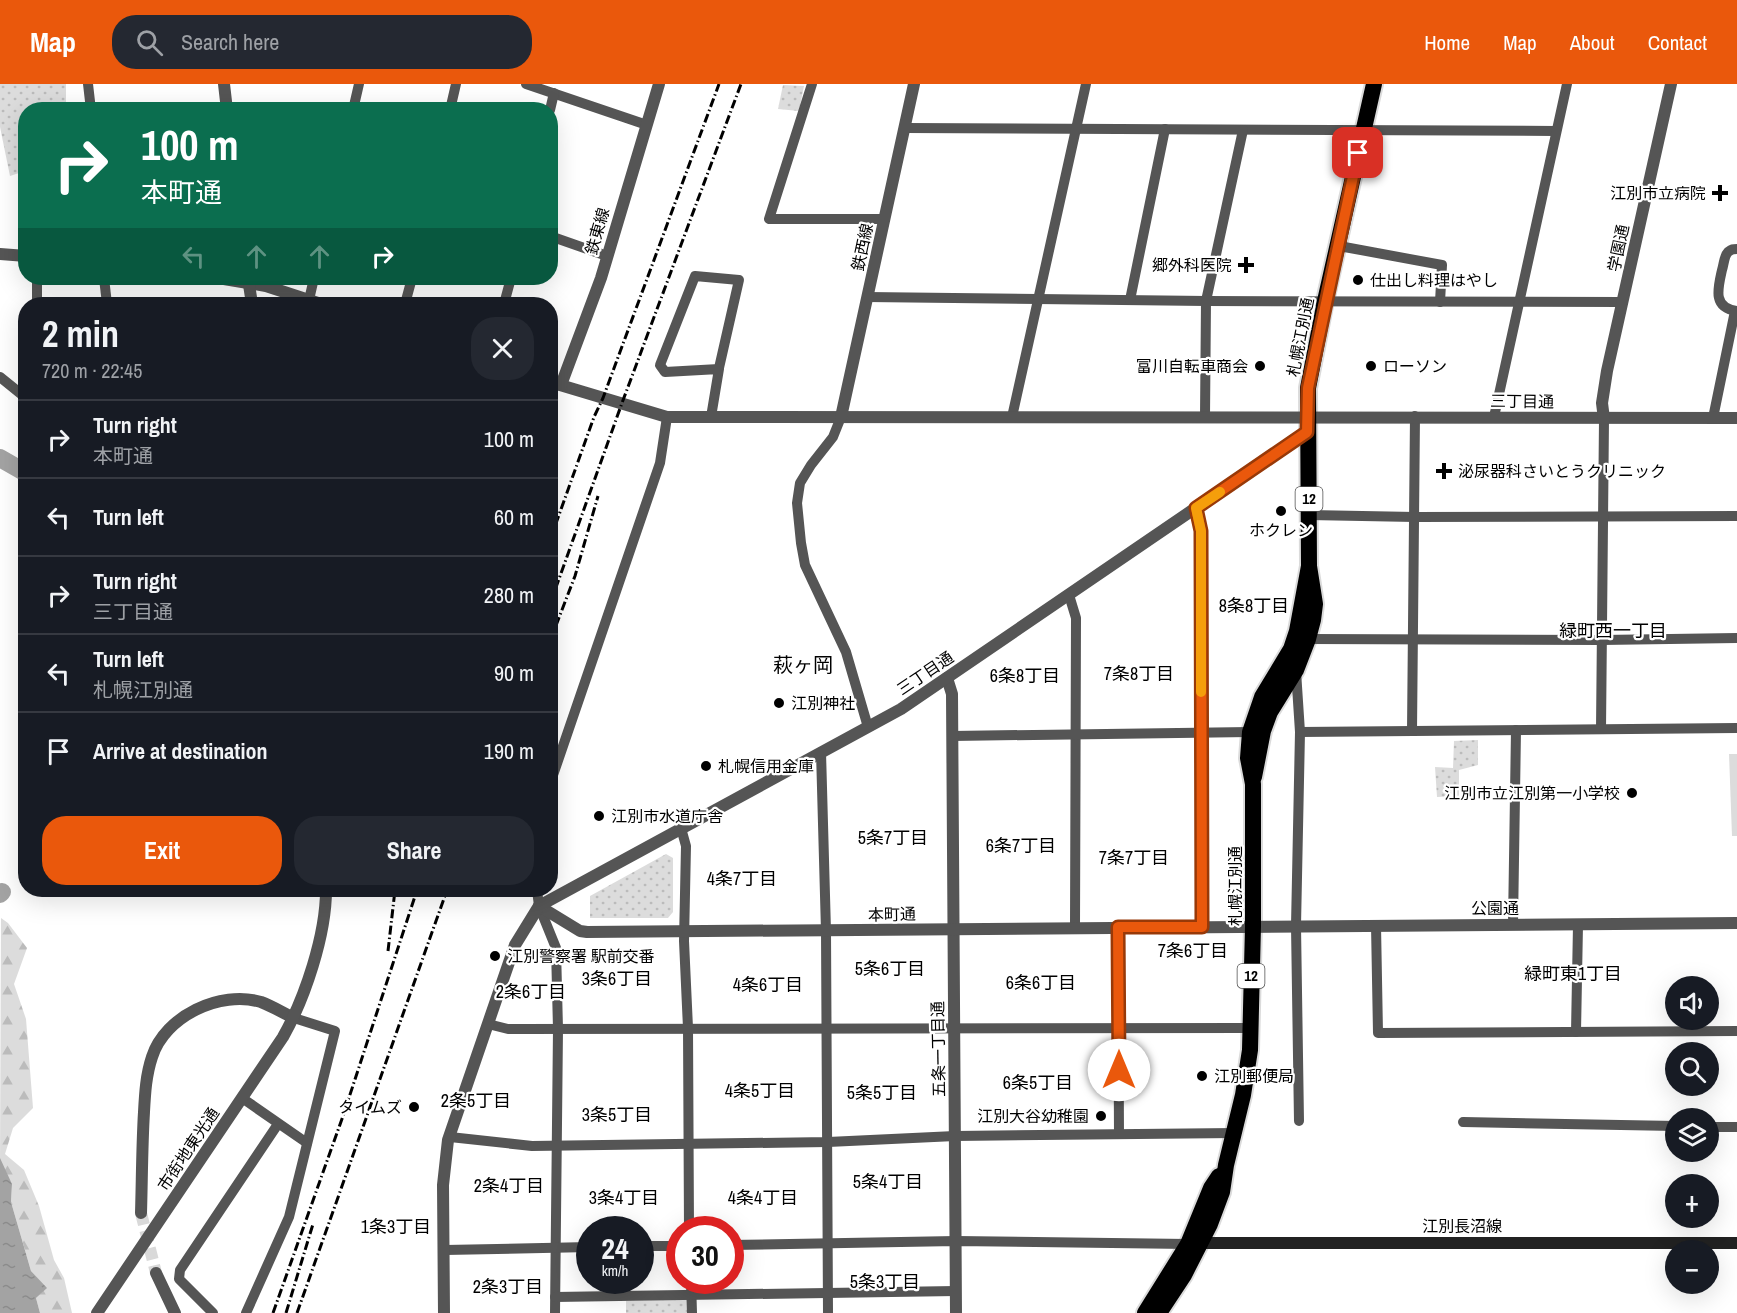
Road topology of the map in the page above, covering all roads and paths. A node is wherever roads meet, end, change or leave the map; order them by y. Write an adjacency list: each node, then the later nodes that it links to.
1 (88, 84): 14 (street)
2 (224, 84): 15 (street)
3 (359, 84): 16 (street)
4 (456, 84): 17 (street)
5 (526, 84): 13 (street)
6 (659, 84): 19 (street, 鉄東線)
7 (812, 84): 26 (street)
8 (914, 84): 20 (street, 鉄西線)
9 (1086, 84): 21 (street)
10 (1374, 84): 24 (highway, 札幌江別通 / 12)
11 (1567, 84): 25 (street)
12 (1671, 84): 42 (street, 学園通)
13 (554, 93): 18 (street); 19 (street)
14 (91, 102)
15 (226, 102)
16 (355, 102)
17 (452, 102)
18 (552, 102)
19 (647, 125): 32 (street, 鉄東線)
20 (904, 128): 21 (street); 26 (street, 鉄西線)
21 (1076, 129): 22 (street); 36 (street)
22 (1165, 129): 23 (street); 37 (street)
23 (1243, 130): 24 (street); 38 (street)
24 (1363, 130): 25 (street); 28 (highway, 札幌江別通 / 12)
25 (1556, 131): 40 (street)
26 (885, 219): 35 (street, 鉄西線)
27 (558, 239): 32 (street)
28 (1339, 246): 39 (highway, 札幌江別通 / 12); 41 (street)
29 (1737, 249): 43 (street)
30 (0, 254): 31 (street)
31 (18, 255)
32 (607, 256): 46 (street, 鉄東線)
33 (264, 285): 34 (street)
34 (300, 297)
35 (867, 297): 36 (street); 53 (street, 鉄西線)
36 (1038, 299): 37 (street); 54 (street)
37 (1130, 300): 38 (street)
38 (1206, 301): 39 (street); 49 (street)
39 (1325, 301): 41 (street); 59 (highway, 札幌江別通 / 12)
40 (1520, 301): 41 (street); 42 (street); 55 (street)
41 (1440, 302)
42 (1623, 302): 58 (street, 学園通)
43 (1736, 311): 56 (street)
44 (719, 369): 44 (street); 52 (street)
45 (0, 377): 48 (street)
46 (558, 378)
47 (558, 384): 51 (street)
48 (18, 392)
49 (1205, 416): 54 (street); 59 (street)
50 (1415, 416): 55 (street, 三丁目通); 59 (street, 三丁目通); 64 (street)
51 (667, 417): 52 (street); 84 (street)
52 (711, 417): 53 (street)
53 (841, 417): 54 (street); 73 (street)
54 (1012, 417)
55 (1494, 417): 58 (street, 三丁目通)
56 (1713, 418): 57 (street, 三丁目通); 58 (street, 三丁目通)
57 (1737, 418)
58 (1604, 419): 62 (street)
59 (1307, 424): 60 (street, 三丁目通); 61 (highway, 札幌江別通 / 12)
60 (1196, 508): 66 (street, 三丁目通); 78 (street)
61 (1309, 515): 64 (street); 65 (highway, 札幌江別通 / 12)
62 (1603, 516): 63 (street); 64 (street); 70 (street)
63 (1737, 516)
64 (1414, 517): 69 (street)
65 (1309, 566): 68 (highway, 札幌江別通 / 12); 79 (highway, 札幌江別通 / 12)
66 (1069, 595): 72 (street, 三丁目通); 81 (street)
67 (1737, 638): 70 (street)
68 (1308, 639): 69 (street); 71 (highway, 札幌江別通 / 12)
69 (1413, 640): 70 (street); 77 (street)
70 (1602, 640): 75 (street)
71 (1296, 670): 80 (street); 85 (highway, 札幌江別通 / 12)
72 (947, 678): 73 (street, 三丁目通); 82 (street, 五条一丁目通)
73 (868, 726): 83 (street, 三丁目通)
74 (1737, 728): 75 (street)
75 (1601, 729): 76 (street)
76 (1516, 730): 77 (street); 93 (street)
77 (1412, 731): 80 (street)
78 (1201, 732): 79 (street); 81 (street); 99 (street)
79 (1250, 732): 85 (highway, 札幌江別通 / 12)
80 (1300, 732): 97 (street)
81 (1076, 734): 82 (street); 100 (street)
82 (952, 736): 101 (street, 五条一丁目通)
83 (821, 752): 86 (street, 三丁目通); 103 (street)
84 (558, 761)
85 (1253, 784): 96 (highway, 札幌江別通 / 12)
86 (681, 828): 87 (street, 三丁目通); 102 (street)
87 (558, 896)
88 (326, 897): 104 (street, 市街地東光通)
89 (538, 897): 91 (street)
90 (555, 897): 91 (street, 三丁目通)
91 (539, 906): 102 (street, 本町通); 105 (street); 110 (street)
92 (1737, 922): 95 (street, 公園通)
93 (1513, 924): 94 (street, 公園通); 95 (street, 公園通)
94 (1377, 925): 97 (street, 公園通); 113 (street)
95 (1578, 925): 113 (street)
96 (1253, 926): 97 (street, 公園通); 99 (street, 本町通); 109 (highway, 札幌江別通 / 12)
97 (1296, 926): 115 (street)
98 (1118, 927): 99 (street, 本町通); 100 (street, 本町通); 108 (street)
99 (1202, 927)
100 (1075, 928): 101 (street, 本町通)
101 (953, 929): 103 (street, 本町通); 107 (street, 五条一丁目通)
102 (684, 931): 103 (street, 本町通); 111 (street)
103 (826, 931): 106 (street)
104 (294, 1018): 114 (street, 市街地東光通); 126 (street); 129 (street, 市街地東光通)
105 (488, 1024): 110 (street); 124 (street)
106 (827, 1028): 107 (street); 111 (street); 125 (street)
107 (954, 1028): 108 (street); 123 (street, 五条一丁目通)
108 (1118, 1028): 109 (street); 122 (street)
109 (1250, 1028): 121 (highway, 札幌江別通 / 12)
110 (558, 1029): 111 (street); 128 (street)
111 (688, 1029): 127 (street)
112 (1737, 1031): 113 (street)
113 (1576, 1032)
114 (242, 1098): 117 (street); 144 (street, 市街地東光通)
115 (1299, 1121)
116 (1463, 1122): 118 (street)
117 (278, 1124): 126 (street); 146 (street)
118 (1665, 1126)
119 (1719, 1127): 120 (street)
120 (1737, 1127)
121 (1235, 1133): 122 (street); 133 (highway, 札幌江別通 / 12)
122 (1119, 1134): 123 (street)
123 (955, 1136): 125 (street); 131 (street, 五条一丁目通)
124 (450, 1137): 128 (street); 138 (street)
125 (828, 1142): 127 (street); 132 (street)
126 (307, 1143): 147 (street)
127 (687, 1144): 128 (street); 130 (street)
128 (557, 1146): 137 (street)
129 (141, 1213)
130 (689, 1216)
131 (956, 1241): 132 (street); 133 (street); 140 (street, 五条一丁目通)
132 (829, 1243): 135 (street); 141 (street)
133 (1194, 1243): 134 (main road, 江別長沼線); 153 (highway, 札幌江別通 / 12); 154 (highway, 札幌江別通 / 12)
134 (1737, 1243)
135 (744, 1245)
136 (576, 1247): 137 (street)
137 (555, 1248): 138 (street); 143 (street)
138 (445, 1250): 148 (street)
139 (156, 1273): 145 (street)
140 (956, 1291): 141 (street); 152 (street, 五条一丁目通)
141 (829, 1293): 142 (street); 151 (street)
142 (691, 1295): 143 (street); 150 (street)
143 (555, 1297): 149 (street)
144 (98, 1313)
145 (175, 1313)
146 (213, 1313)
147 (246, 1313)
148 (444, 1313)
149 (555, 1313)
150 (692, 1313)
151 (828, 1313)
152 (956, 1313)
153 (1145, 1313)
154 (1160, 1313)

